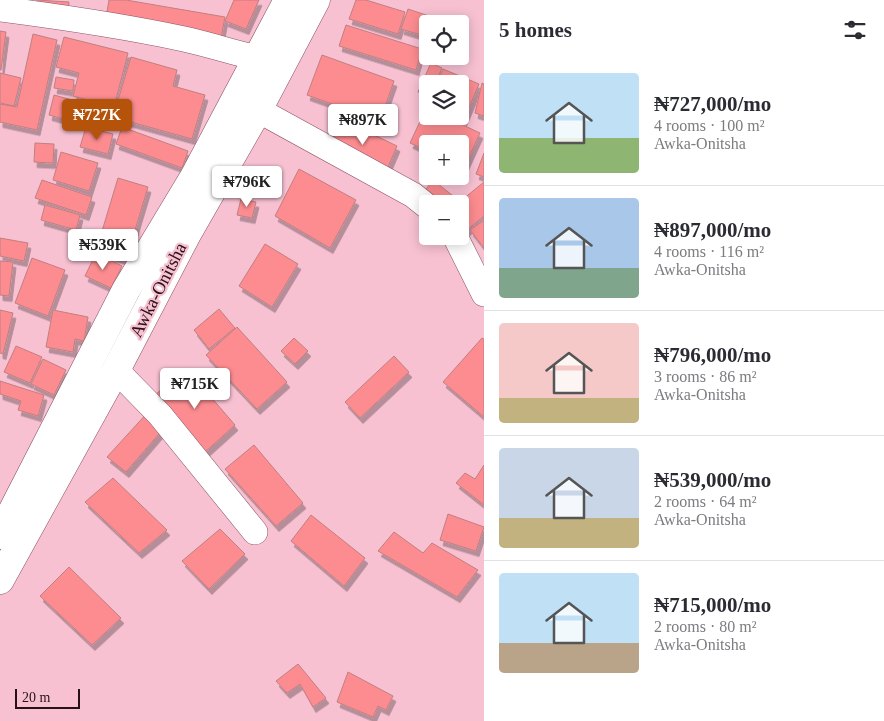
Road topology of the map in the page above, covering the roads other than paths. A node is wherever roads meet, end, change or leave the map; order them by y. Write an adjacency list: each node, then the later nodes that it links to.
1 (288, 0): 4 (main road, Awka-Onitsha)
2 (316, 0): 4 (main road, Awka-Onitsha)
3 (0, 9): 4 (street)
4 (270, 61): 5 (main road, Awka-Onitsha); 12 (main road, Awka-Onitsha)
5 (258, 110): 6 (street); 10 (main road, Awka-Onitsha)
6 (419, 199)
7 (462, 245): 8 (street)
8 (478, 265): 9 (street)
9 (484, 294)
10 (116, 370): 11 (street); 13 (main road, Awka-Onitsha)
11 (255, 532)
12 (0, 535)
13 (0, 580)

